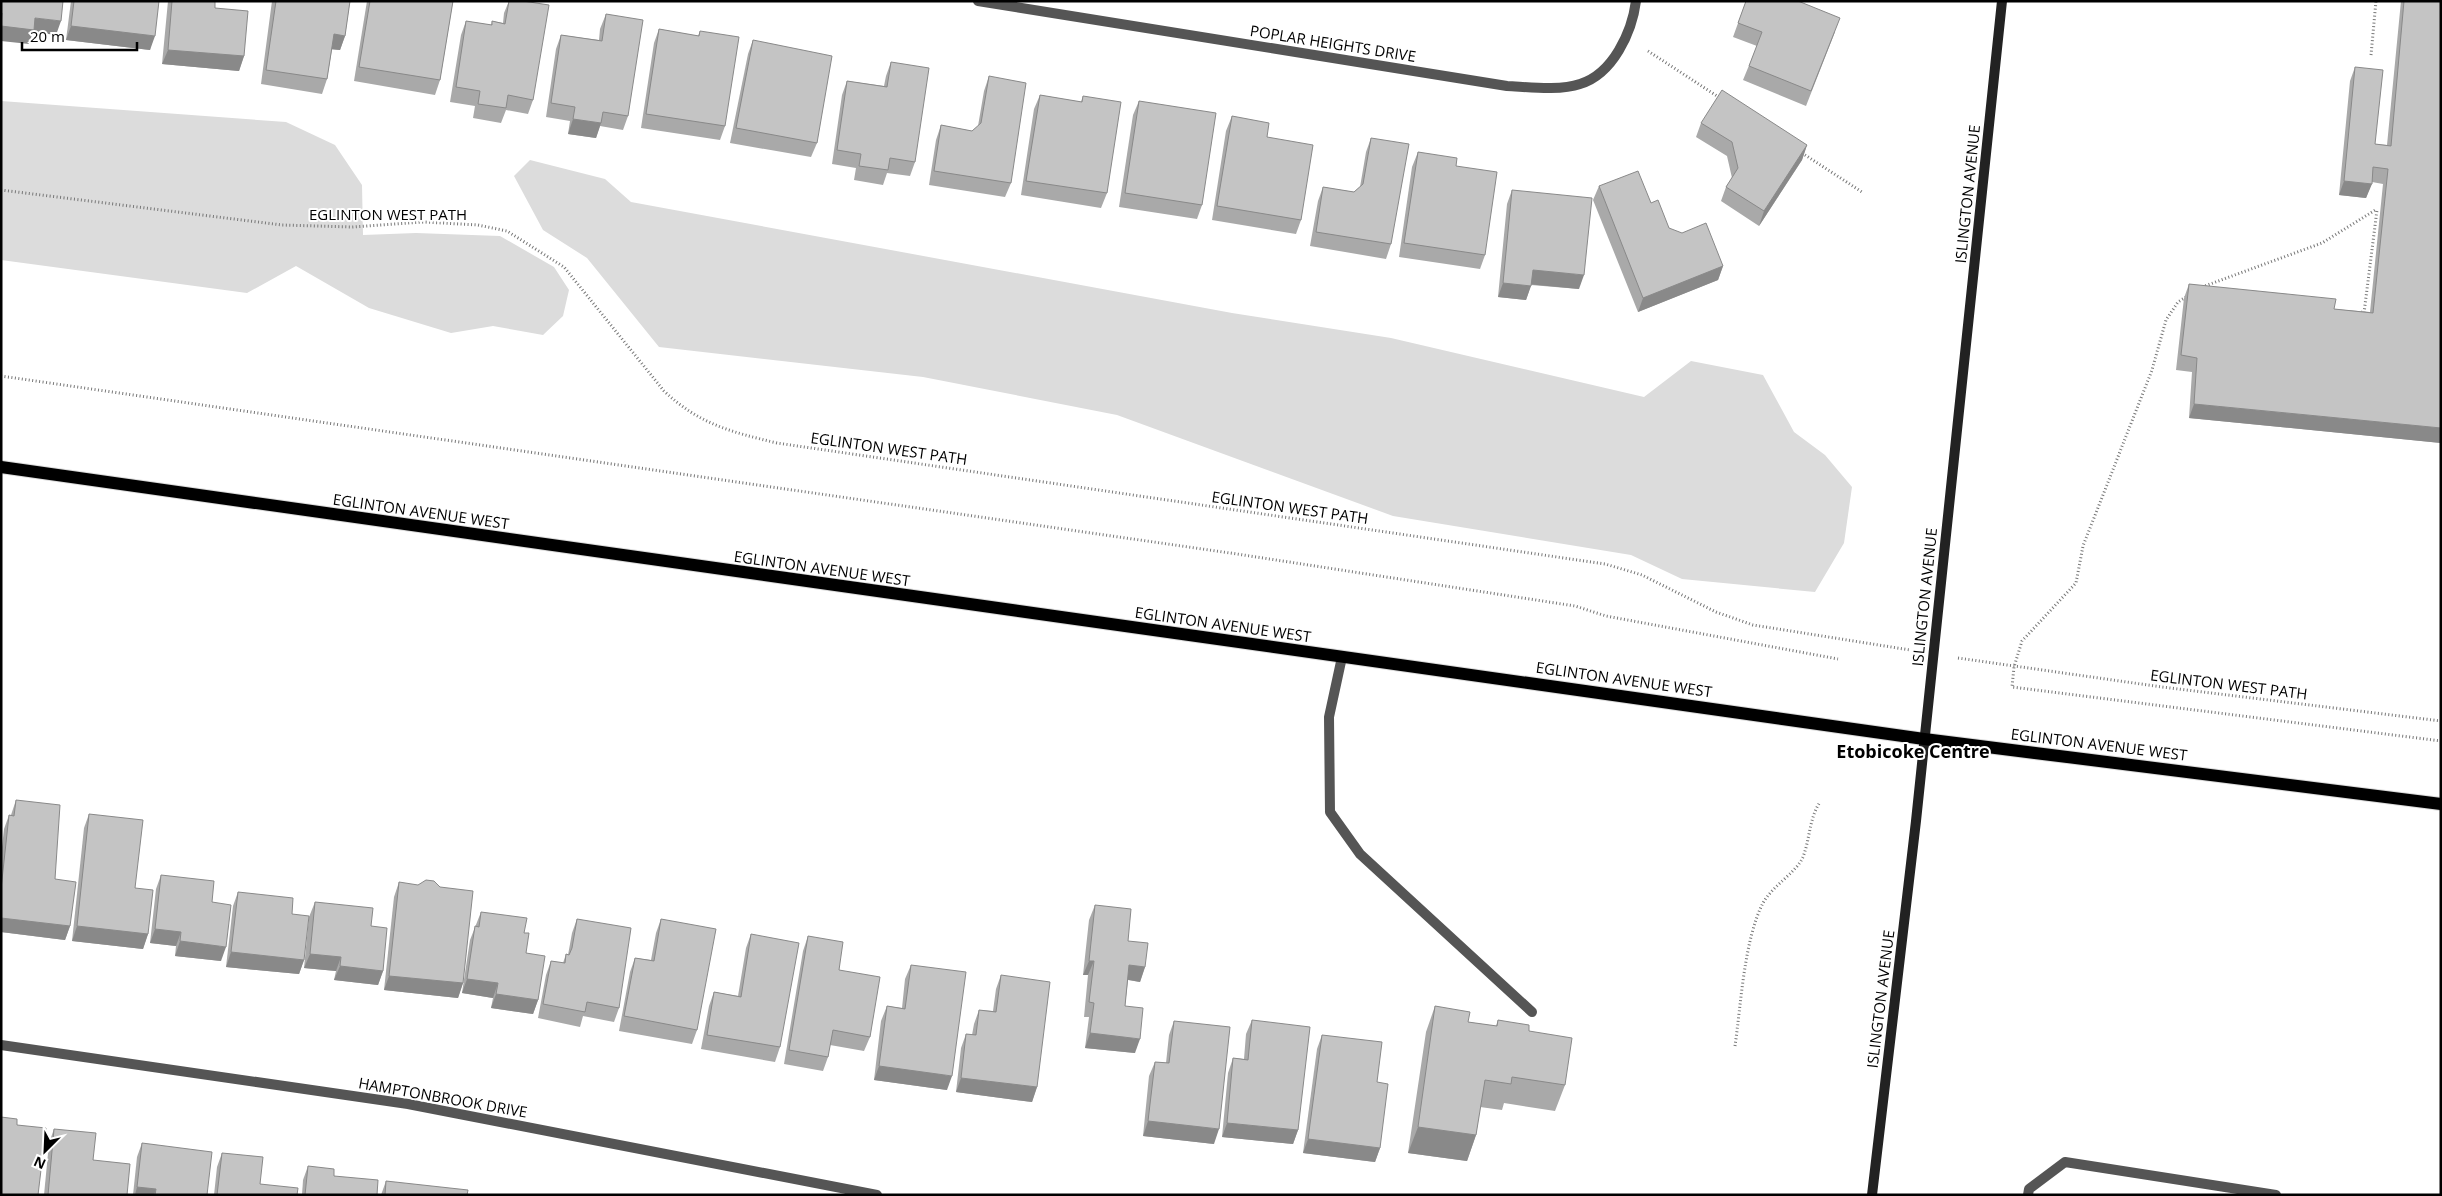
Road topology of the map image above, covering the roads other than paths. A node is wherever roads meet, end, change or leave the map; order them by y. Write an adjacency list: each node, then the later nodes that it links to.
1 (978, 1): 2 (street, POPLAR HEIGHTS DRIVE)
2 (1636, 1)
3 (2002, 1): 6 (main road, ISLINGTON AVENUE)
4 (1, 467): 5 (main road, EGLINTON AVENUE WEST)
5 (1342, 657): 6 (main road, EGLINTON AVENUE WEST); 8 (street)
6 (1924, 738): 7 (main road, EGLINTON AVENUE WEST); 11 (main road, ISLINGTON AVENUE)
7 (2441, 804)
8 (1532, 1012)
9 (1, 1046): 10 (street, HAMPTONBROOK DRIVE)
10 (877, 1195)
11 (1872, 1195)
12 (2028, 1195): 13 (street)
13 (2276, 1195)

